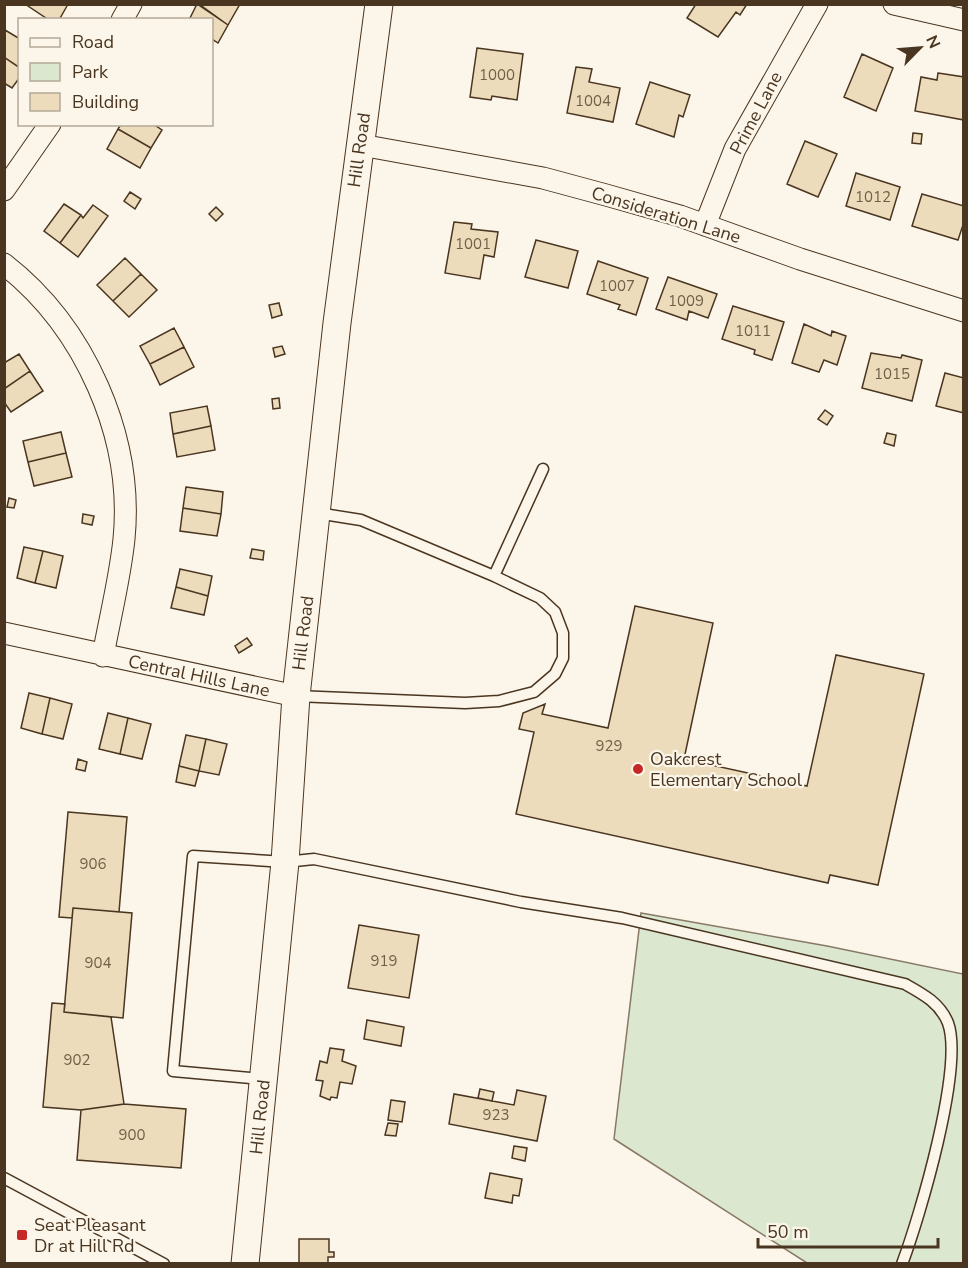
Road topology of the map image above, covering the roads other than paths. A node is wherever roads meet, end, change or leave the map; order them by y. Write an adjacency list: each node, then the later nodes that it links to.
1 (130, 4): 5 (street)
2 (379, 4): 8 (street, Hill Road)
3 (817, 4): 10 (street, Prime Lane)
4 (894, 4): 6 (street)
5 (123, 18)
6 (963, 20)
7 (49, 126): 9 (street)
8 (361, 145): 10 (street, Consideration Lane); 14 (street, Hill Road)
9 (4, 190)
10 (705, 225): 12 (street, Consideration Lane)
11 (4, 264): 17 (street, Central Hills Lane)
12 (963, 311)
13 (543, 469): 15 (lane)
14 (317, 513): 15 (lane); 18 (street, Hill Road)
15 (494, 576): 18 (lane)
16 (4, 633): 17 (street, Central Hills Lane)
17 (103, 656): 18 (street, Central Hills Lane)
18 (296, 696): 19 (street, Hill Road)
19 (285, 862): 20 (street, Hill Road); 20 (lane); 24 (lane)
20 (263, 1080): 23 (street, Hill Road)
21 (4, 1178): 22 (lane)
22 (164, 1263)
23 (245, 1263)
24 (902, 1263)

